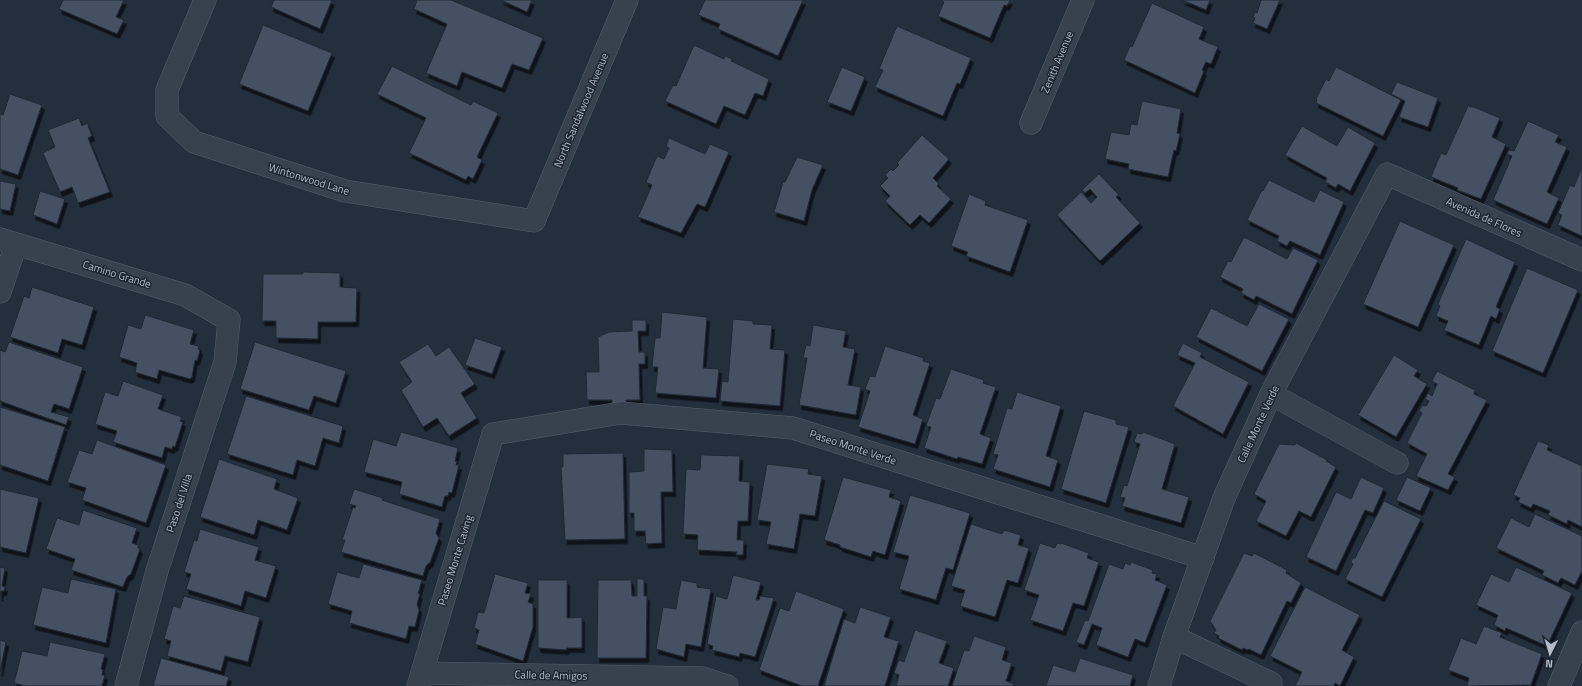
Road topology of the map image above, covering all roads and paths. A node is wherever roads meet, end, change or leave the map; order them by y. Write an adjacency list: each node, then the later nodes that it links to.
1 (205, 0): 6 (street, Wintonwood Lane)
2 (627, 0): 6 (street, North Sandalwood Avenue)
3 (1083, 0): 4 (street, Zenith Avenue)
4 (1031, 123)
5 (1387, 174): 8 (street, Avenida de Flores); 11 (street, Calle Monte Verde)
6 (534, 221)
7 (8, 242): 9 (street); 10 (street, Camino Grande)
8 (1582, 260)
9 (0, 292)
10 (229, 320): 19 (street, Paso del Villa)
11 (1271, 394): 13 (street); 14 (street, Calle Monte Verde)
12 (493, 434): 14 (street, Paseo Monte Verde); 17 (street, Paseo Monte Caving)
13 (1397, 462)
14 (1203, 558): 16 (street, Calle Monte Verde)
15 (1582, 632): 22 (street)
16 (1174, 637): 18 (street); 21 (street, Calle Monte Verde)
17 (420, 679): 20 (street, Calle de Amigos)
18 (1271, 683)
19 (126, 686)
20 (727, 686)
21 (1159, 686)
22 (1559, 686)

